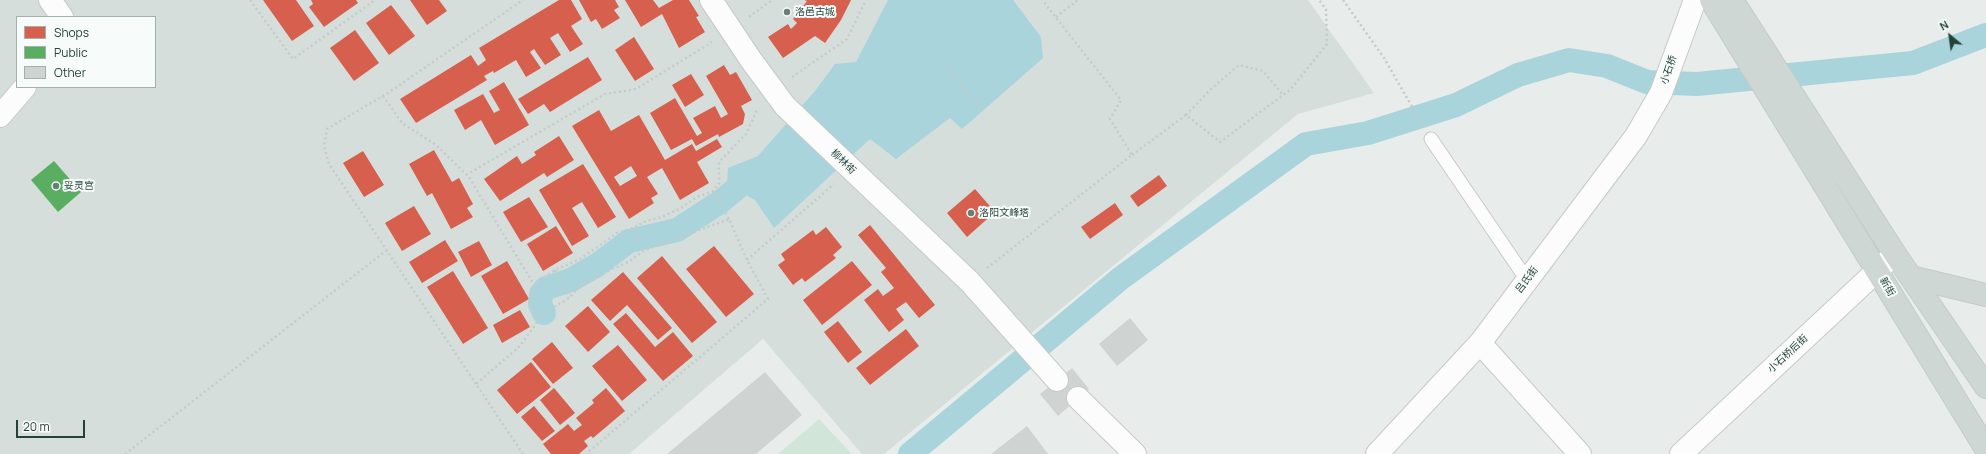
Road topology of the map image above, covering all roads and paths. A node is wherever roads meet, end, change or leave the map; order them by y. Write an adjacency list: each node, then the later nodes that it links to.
1 (50, 0): 15 (street)
2 (250, 0): 3 (path)
3 (375, 0)
4 (523, 0): 23 (path)
5 (711, 0): 17 (street, 柳林街)
6 (772, 0): 17 (path)
7 (866, 0): 20 (path)
8 (1042, 0): 16 (path)
9 (1078, 0): 16 (path)
10 (1319, 0): 22 (path)
11 (1343, 0): 28 (path)
12 (1695, 0): 21 (street, 小石桥)
13 (1712, 0): 27 (main road)
14 (1732, 0): 27 (main road)
15 (61, 16)
16 (1056, 17): 29 (path)
17 (731, 30): 20 (street, 柳林街); 31 (path)
18 (950, 71): 24 (path)
19 (25, 88): 26 (street)
20 (775, 92): 30 (street, 柳林街); 32 (path)
21 (1661, 93): 42 (street, 吕氏街)
22 (1283, 95): 25 (path); 25 (path)
23 (383, 96): 31 (path); 35 (path)
24 (983, 110)
25 (1186, 115): 29 (path)
26 (0, 116)
27 (1797, 121): 37 (main road); 40 (main road, 新街)
28 (1431, 139): 42 (lane)
29 (1132, 154): 43 (path)
30 (851, 169): 38 (path); 43 (street, 柳林街)
31 (466, 174): 44 (path)
32 (713, 191): 33 (path); 34 (path)
33 (729, 219): 36 (path); 38 (path)
34 (633, 228): 36 (path); 39 (path)
35 (388, 250): 50 (path); 54 (path)
36 (643, 251): 46 (path)
37 (1895, 254): 40 (street, 小石桥后街); 41 (main road)
38 (747, 260): 56 (path)
39 (555, 270): 44 (path); 46 (path)
40 (1877, 271): 53 (main road, 新街); 60 (street, 小石桥后街)
41 (1911, 277): 45 (main road); 51 (main road)
42 (1527, 280): 48 (street, 吕氏街)
43 (970, 282): 49 (street, 柳林街)
44 (534, 285): 47 (path)
45 (1986, 295)
46 (569, 298): 47 (path)
47 (538, 321): 50 (path)
48 (1480, 342): 58 (street, 吕氏街); 59 (street)
49 (1057, 380)
50 (476, 384): 55 (path)
51 (1986, 387)
52 (1078, 398): 57 (street)
53 (1986, 449)
54 (125, 454)
55 (523, 454)
56 (586, 454)
57 (1135, 454)
58 (1377, 454)
59 (1580, 454)
60 (1681, 454)

